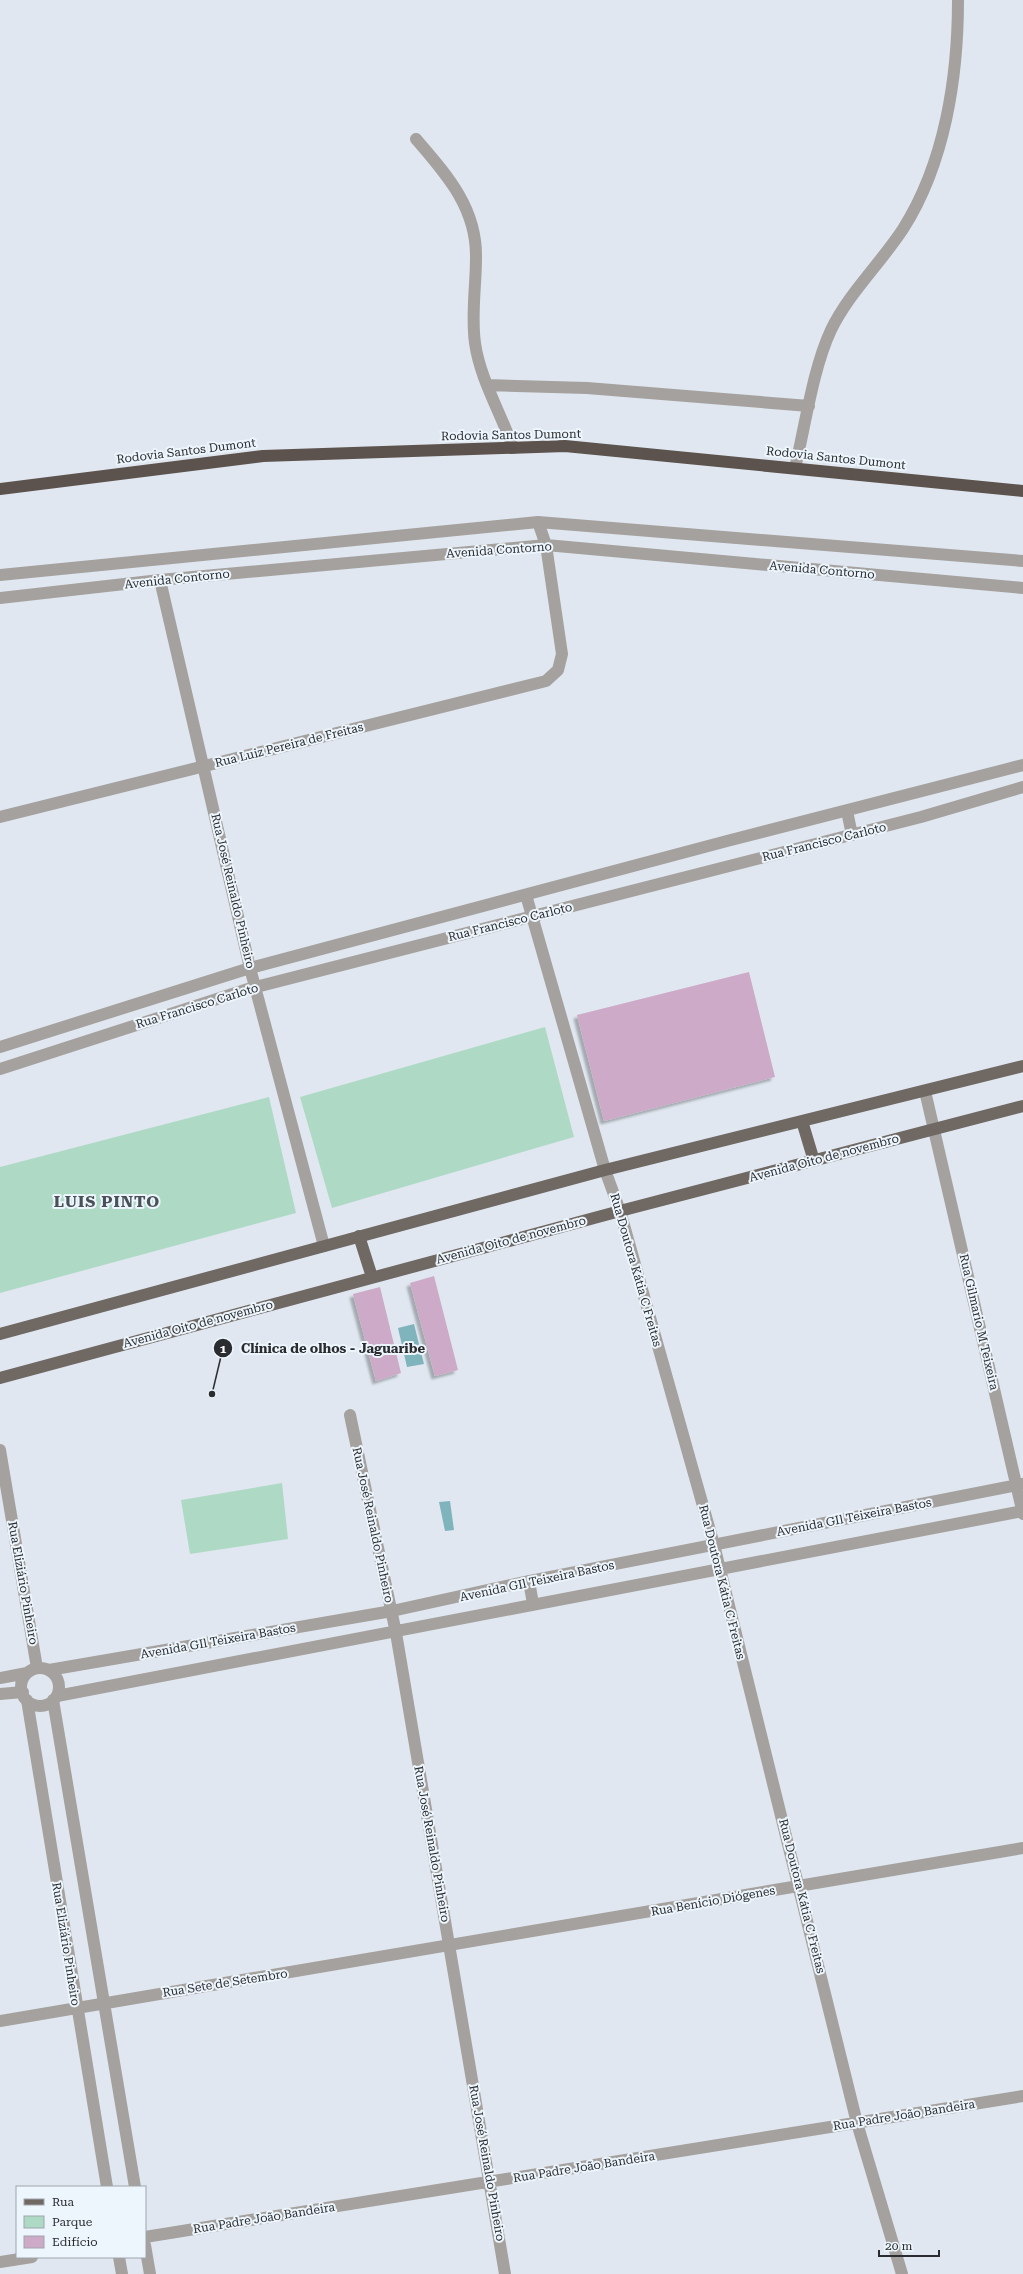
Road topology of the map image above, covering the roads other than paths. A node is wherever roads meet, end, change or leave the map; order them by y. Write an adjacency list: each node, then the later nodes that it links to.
1 (958, 0): 4 (street)
2 (416, 140): 3 (street)
3 (487, 385): 4 (street); 5 (street)
4 (809, 406): 6 (street)
5 (513, 448): 6 (highway, Rodovia Santos Dumont); 7 (highway, Rodovia Santos Dumont)
6 (795, 468): 8 (highway, Rodovia Santos Dumont)
7 (0, 489)
8 (1023, 491)
9 (538, 522): 10 (street); 11 (street, Avenida Contorno); 12 (street, Avenida Contorno)
10 (546, 545): 13 (street, Avenida Contorno); 14 (street, Avenida Contorno); 17 (street, Rua Luiz Pereira de Freitas)
11 (1023, 561)
12 (0, 576)
13 (160, 580): 15 (street, Avenida Contorno); 17 (street, Rua José Reinaldo Pinheiro)
14 (1023, 588)
15 (0, 598)
16 (1023, 765): 18 (street, Rua Francisco Carloto)
17 (204, 766): 21 (street, Rua Luiz Pereira de Freitas); 27 (street, Rua José Reinaldo Pinheiro)
18 (1008, 769): 19 (street); 20 (street, Rua Francisco Carloto)
19 (1019, 789): 22 (street, Rua Francisco Carloto)
20 (847, 810): 22 (street); 23 (street, Rua Francisco Carloto)
21 (0, 817)
22 (852, 835): 24 (street, Rua Francisco Carloto)
23 (526, 895): 24 (street, Rua Doutora Kátia C Freitas); 25 (street, Rua Francisco Carloto)
24 (533, 916): 26 (street, Rua Francisco Carloto); 37 (street, Rua Doutora Kátia C Freitas)
25 (394, 930): 26 (street); 27 (street, Rua Francisco Carloto)
26 (399, 951): 28 (street, Rua Francisco Carloto)
27 (250, 968): 28 (street, Rua José Reinaldo Pinheiro); 29 (street, Rua Francisco Carloto)
28 (255, 988): 31 (street, Rua Francisco Carloto); 40 (street, Rua José Reinaldo Pinheiro)
29 (0, 1047)
30 (1023, 1066): 32 (main road)
31 (0, 1069)
32 (925, 1091): 34 (main road); 35 (street, Rua Gilmario M Teixeira)
33 (1023, 1106): 35 (main road, Avenida Oito de novembro)
34 (802, 1121): 36 (main road); 37 (main road)
35 (934, 1129): 36 (main road, Avenida Oito de novembro); 46 (street, Rua Gilmario M Teixeira)
36 (814, 1161): 38 (main road, Avenida Oito de novembro)
37 (605, 1170): 38 (street, Rua Doutora Kátia C Freitas); 39 (main road)
38 (620, 1211): 41 (main road, Avenida Oito de novembro); 48 (street, Rua Doutora Kátia C Freitas)
39 (359, 1236): 40 (main road); 41 (main road)
40 (324, 1246): 42 (main road)
41 (372, 1277): 43 (main road, Avenida Oito de novembro)
42 (0, 1334)
43 (0, 1378)
44 (350, 1415): 52 (street, Rua José Reinaldo Pinheiro)
45 (0, 1450): 54 (street, Rua Eliziário Pinheiro)
46 (1020, 1484): 47 (street, Rua Gilmario M Teixeira); 48 (street, Avenida GIl Teixeira Bastos)
47 (1023, 1512): 49 (street, Avenida GIl Teixeira Bastos)
48 (714, 1545): 49 (street, Rua Doutora Kátia C Freitas); 50 (street, Avenida GIl Teixeira Bastos)
49 (719, 1570): 51 (street, Avenida GIl Teixeira Bastos); 60 (street, Rua Doutora Kátia C Freitas)
50 (529, 1581): 51 (street); 52 (street, Avenida GIl Teixeira Bastos)
51 (533, 1604): 53 (street, Avenida GIl Teixeira Bastos)
52 (392, 1611): 53 (street, Rua José Reinaldo Pinheiro); 54 (street, Avenida GIl Teixeira Bastos)
53 (396, 1633): 58 (street, Avenida GIl Teixeira Bastos); 61 (street, Rua José Reinaldo Pinheiro)
54 (38, 1670): 55 (street, Avenida GIl Teixeira Bastos); 57 (street); 58 (street)
55 (0, 1678)
56 (0, 1694): 57 (street)
57 (25, 1696): 58 (street); 63 (street, Rua Eliziário Pinheiro)
58 (55, 1698): 62 (street)
59 (1023, 1848): 60 (street, Rua Benício Diógenes)
60 (800, 1886): 61 (street, Rua Benício Diógenes); 66 (street, Rua Doutora Kátia C Freitas)
61 (450, 1946): 62 (street, Rua Sete de Setembro); 67 (street, Rua José Reinaldo Pinheiro)
62 (103, 2003): 63 (street, Rua Sete de Setembro); 69 (street)
63 (76, 2008): 64 (street, Rua Sete de Setembro); 68 (street, Rua Eliziário Pinheiro)
64 (0, 2021)
65 (1023, 2096): 66 (street, Rua Padre João Bandeira)
66 (857, 2123): 67 (street, Rua Padre João Bandeira); 78 (street, Rua Doutora Kátia C Freitas)
67 (490, 2182): 70 (street, Rua Padre João Bandeira); 77 (street, Rua José Reinaldo Pinheiro)
68 (107, 2186)
69 (135, 2186)
70 (146, 2237)
71 (146, 2251): 76 (street)
72 (26, 2258): 74 (street)
73 (119, 2258): 75 (street)
74 (0, 2262)
75 (122, 2274)
76 (150, 2274)
77 (505, 2274)
78 (902, 2274)

